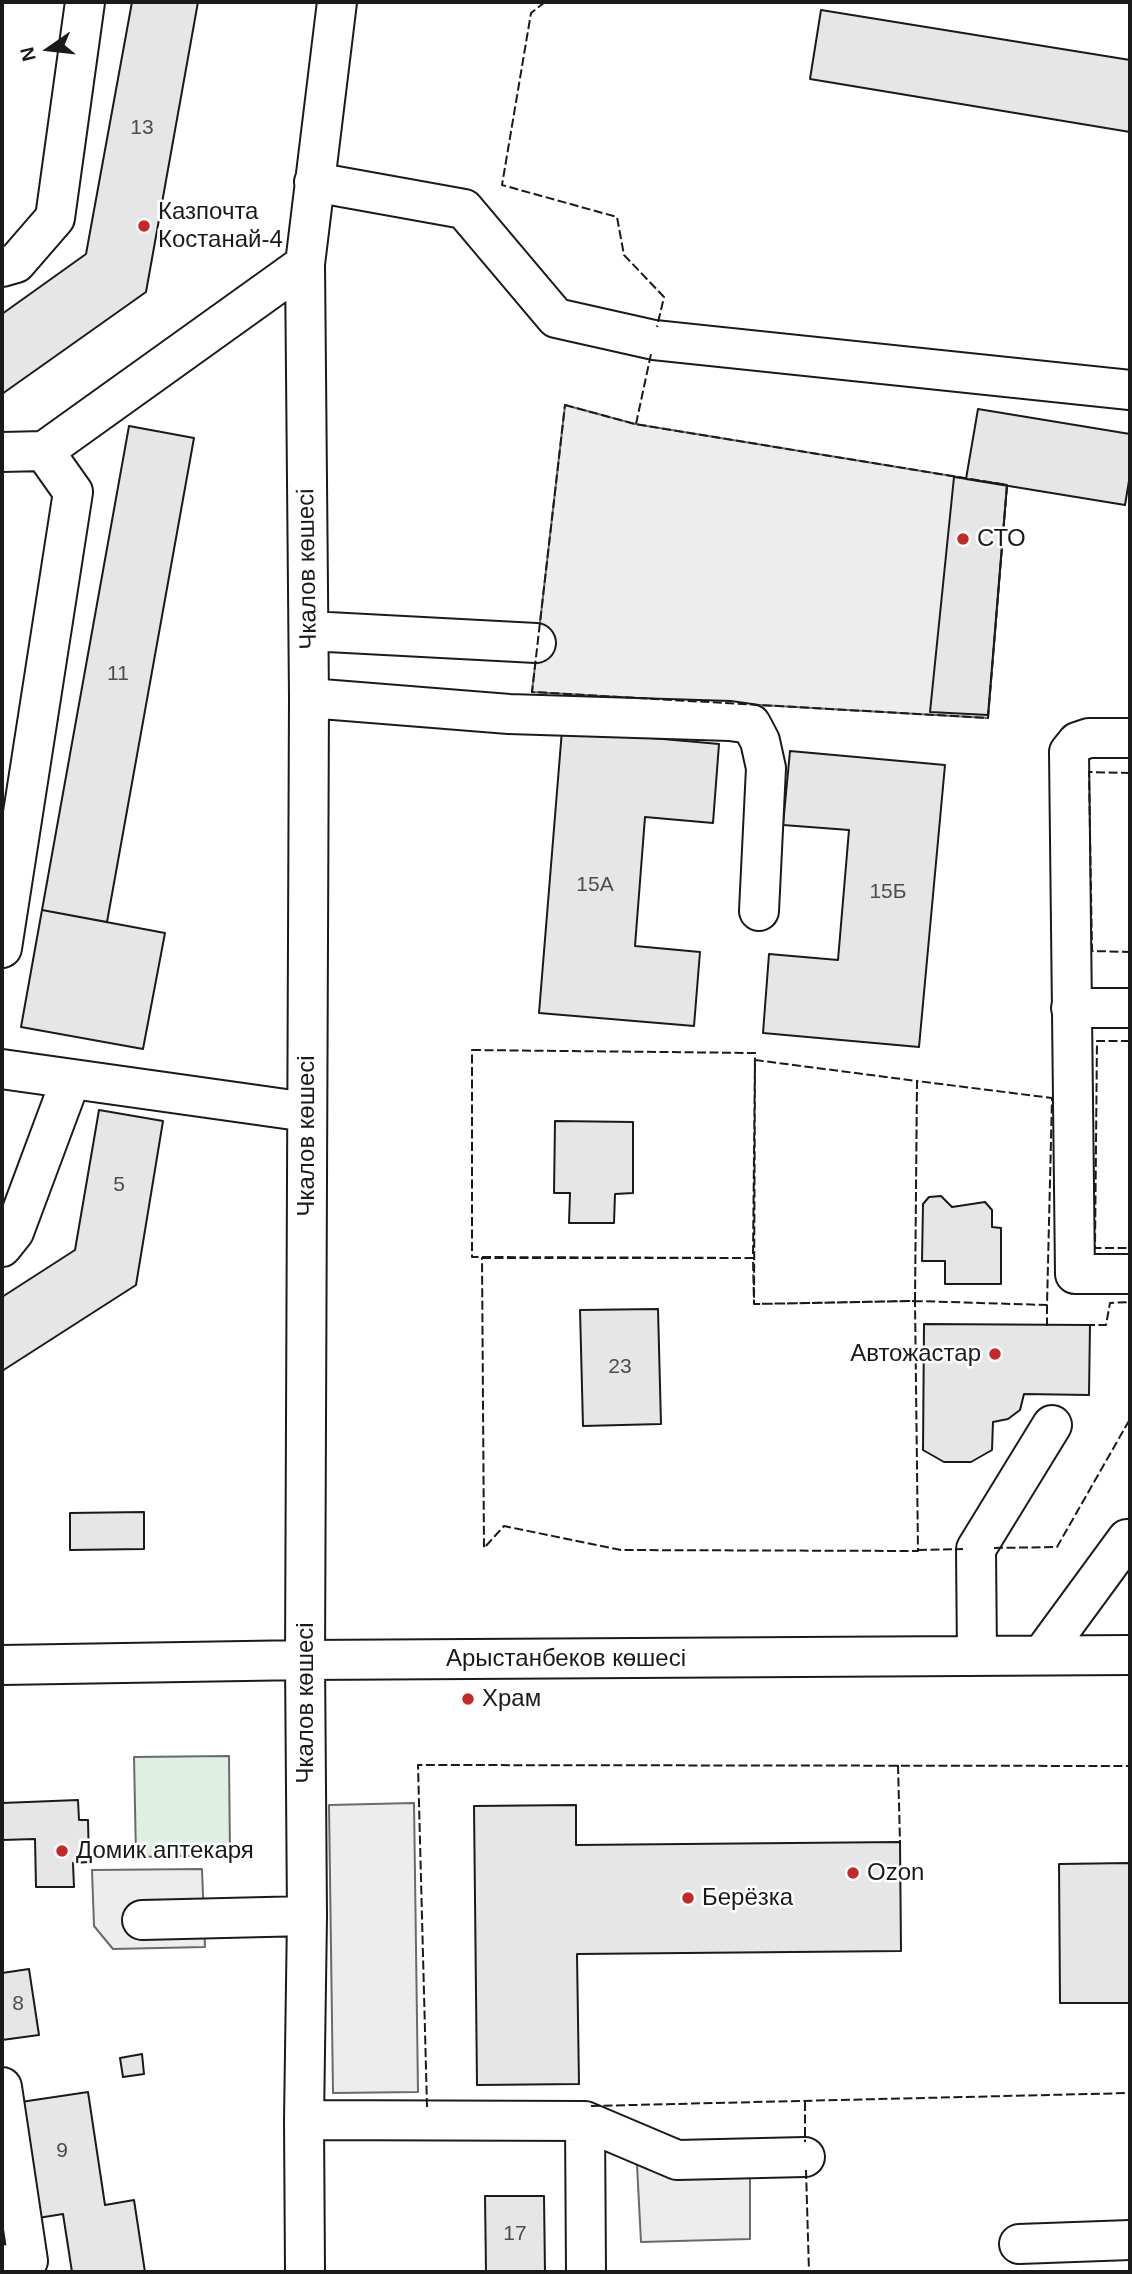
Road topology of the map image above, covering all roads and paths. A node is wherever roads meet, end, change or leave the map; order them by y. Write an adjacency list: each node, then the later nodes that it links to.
1 (85, 2): 5 (street)
2 (337, 2): 3 (street, Чкалов көшесі)
3 (314, 182): 4 (street, Чкалов көшесі); 6 (street)
4 (305, 264): 7 (street); 9 (street, Чкалов көшесі)
5 (2, 267)
6 (1130, 390)
7 (44, 450): 8 (street); 14 (street)
8 (2, 452)
9 (309, 631): 10 (street); 11 (street, Чкалов көшесі)
10 (536, 643)
11 (309, 698): 13 (street); 19 (street, Чкалов көшесі)
12 (1130, 738): 15 (street)
13 (759, 911)
14 (2, 948)
15 (1071, 1008): 16 (street); 21 (street)
16 (1130, 1008)
17 (2, 1069): 18 (street)
18 (71, 1079): 19 (street); 20 (street)
19 (307, 1112): 27 (street, Чкалов көшесі)
20 (2, 1247)
21 (1130, 1274)
22 (1052, 1425): 26 (street)
23 (1130, 1539): 24 (street)
24 (1042, 1655): 25 (street, Арыстанбеков көшесі); 26 (street, Арыстанбеков көшесі)
25 (1130, 1655)
26 (977, 1656): 27 (street, Арыстанбеков көшесі)
27 (305, 1660): 28 (street, Арыстанбеков көшесі); 29 (street, Чкалов көшесі)
28 (2, 1665)
29 (307, 1916): 30 (street); 32 (street, Чкалов көшесі)
30 (142, 1920)
31 (2, 2087): 37 (street)
32 (304, 2120): 33 (street); 38 (street, Чкалов көшесі)
33 (585, 2122): 34 (street); 39 (street)
34 (805, 2157)
35 (1130, 2240): 36 (street)
36 (1019, 2244)
37 (2, 2265)
38 (305, 2272)
39 (586, 2272)

